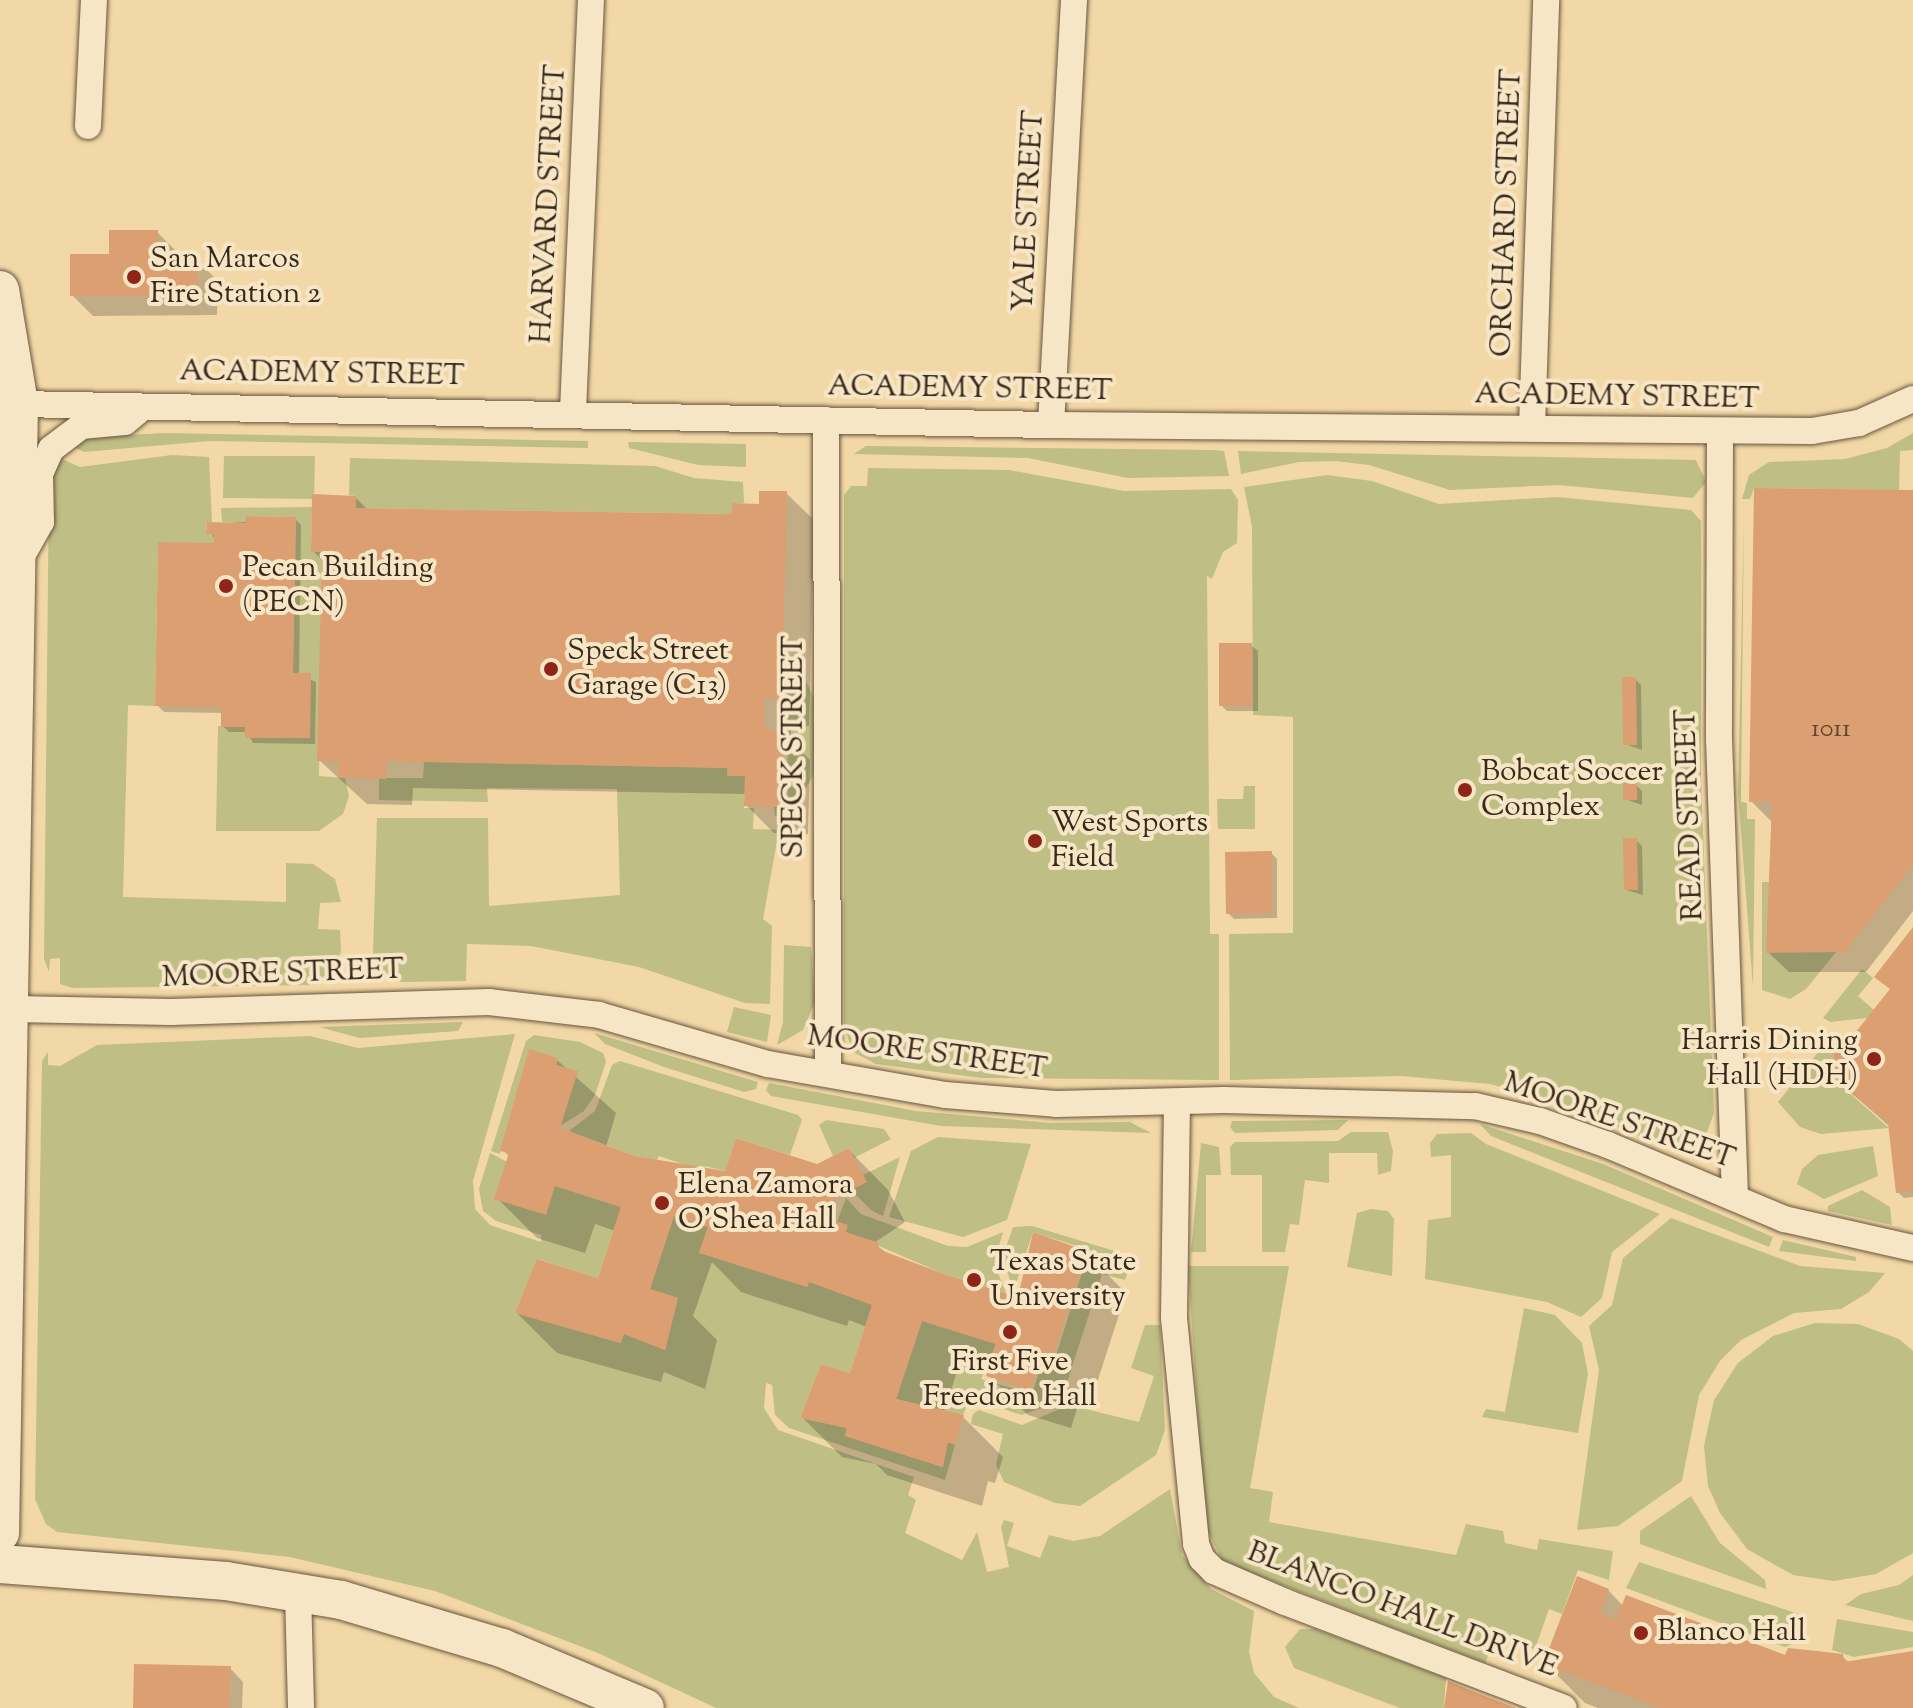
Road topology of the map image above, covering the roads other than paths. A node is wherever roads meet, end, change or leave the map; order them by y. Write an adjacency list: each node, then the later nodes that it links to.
1 (94, 0): 5 (street)
2 (591, 0): 10 (street, HARVARD STREET)
3 (1074, 0): 12 (street, YALE STREET)
4 (1546, 0): 13 (street, ORCHARD STREET)
5 (88, 126)
6 (0, 290): 8 (street)
7 (1913, 399): 14 (street, ACADEMY STREET)
8 (19, 404): 9 (street, ACADEMY STREET); 15 (street)
9 (147, 404): 10 (street, ACADEMY STREET); 15 (street)
10 (573, 411): 11 (street, ACADEMY STREET)
11 (826, 420): 12 (street, ACADEMY STREET); 17 (street, SPECK STREET)
12 (1051, 425): 13 (street, ACADEMY STREET)
13 (1532, 428): 14 (street, ACADEMY STREET)
14 (1720, 431): 19 (street, READ STREET)
15 (12, 548): 16 (street)
16 (12, 1009): 17 (street, MOORE STREET); 21 (street)
17 (828, 1074): 18 (street, MOORE STREET)
18 (1177, 1102): 19 (street, MOORE STREET); 26 (street, BLANCO HALL DRIVE)
19 (1735, 1196): 20 (street, MOORE STREET)
20 (1913, 1248)
21 (0, 1533)
22 (0, 1564): 23 (street)
23 (298, 1592): 24 (street); 25 (street)
24 (301, 1708)
25 (645, 1708)
26 (1564, 1708)

